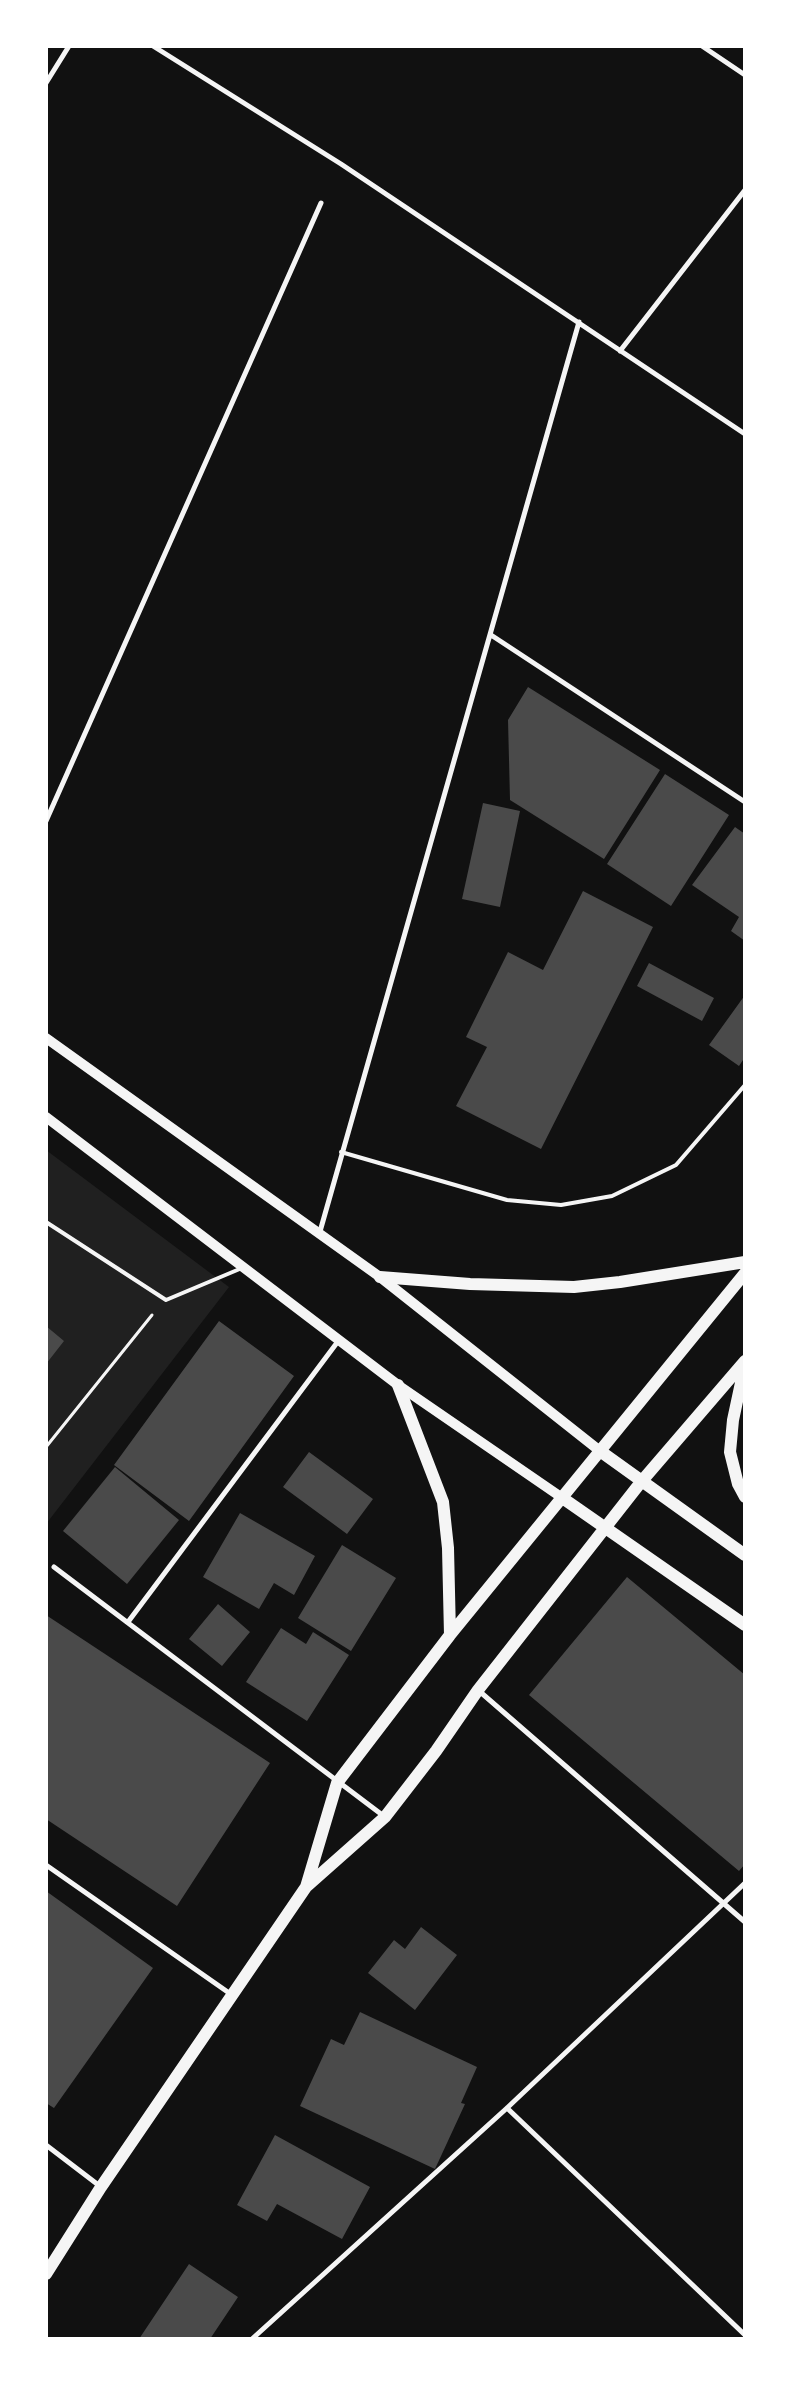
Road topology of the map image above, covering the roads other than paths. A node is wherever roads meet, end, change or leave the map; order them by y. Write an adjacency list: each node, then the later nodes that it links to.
1 (69, 46): 5 (street)
2 (153, 46): 8 (street)
3 (702, 46): 4 (street)
4 (745, 75)
5 (46, 83)
6 (745, 190): 9 (street)
7 (321, 203): 13 (street)
8 (579, 322): 9 (street); 11 (street)
9 (620, 351): 10 (street)
10 (745, 434)
11 (491, 635): 12 (street); 17 (street)
12 (745, 802)
13 (46, 821)
14 (46, 1038): 19 (main road)
15 (745, 1085): 17 (lane)
16 (46, 1117): 21 (main road)
17 (341, 1152): 19 (street)
18 (46, 1222): 21 (lane)
19 (319, 1235): 23 (main road)
20 (745, 1262): 23 (main road)
21 (244, 1267): 24 (main road)
22 (745, 1273): 27 (main road)
23 (380, 1277): 27 (main road)
24 (340, 1340): 26 (main road); 34 (street)
25 (745, 1362): 28 (main road); 29 (main road)
26 (398, 1386): 30 (main road); 36 (main road)
27 (600, 1452): 28 (main road); 30 (main road)
28 (640, 1482): 31 (main road); 32 (main road)
29 (745, 1497)
30 (561, 1498): 31 (main road); 36 (main road)
31 (606, 1528): 35 (main road); 37 (main road)
32 (745, 1555)
33 (54, 1567): 34 (street)
34 (128, 1622): 38 (street)
35 (745, 1625)
36 (450, 1634): 38 (main road)
37 (478, 1690): 39 (main road); 43 (street)
38 (337, 1783): 39 (street); 42 (main road)
39 (385, 1818): 42 (main road)
40 (46, 1865): 45 (street)
41 (745, 1883): 43 (street)
42 (306, 1887): 45 (main road)
43 (725, 1903): 44 (street); 46 (street)
44 (745, 1922)
45 (232, 1995): 48 (main road)
46 (507, 2108): 50 (street); 51 (street)
47 (46, 2145): 48 (street)
48 (101, 2187): 49 (main road)
49 (46, 2274)
50 (745, 2335)
51 (252, 2339)

